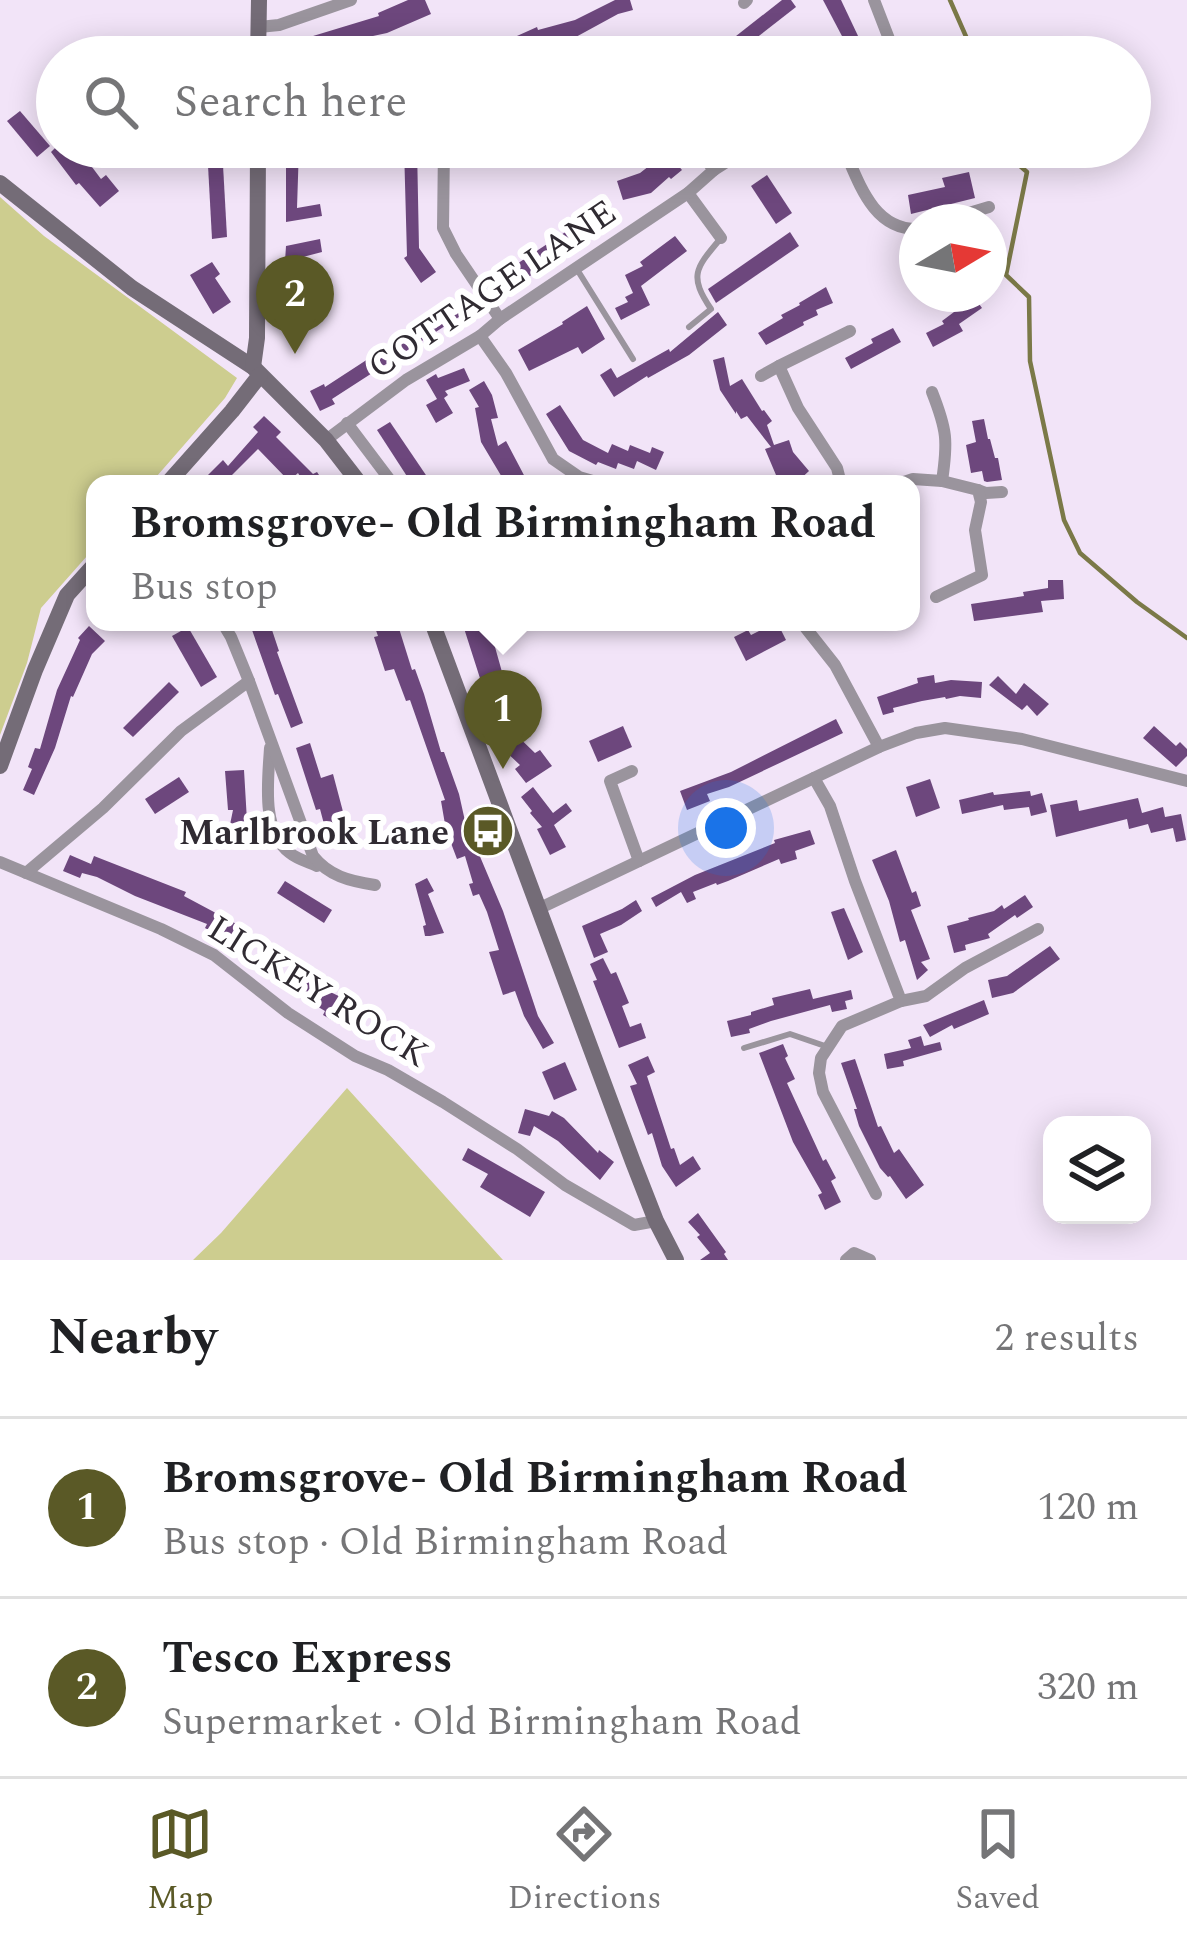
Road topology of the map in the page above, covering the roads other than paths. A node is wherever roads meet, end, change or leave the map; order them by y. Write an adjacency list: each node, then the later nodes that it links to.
1 (259, 0): 4 (main road)
2 (351, 0): 4 (street)
3 (874, 0): 6 (street)
4 (259, 26): 5 (main road)
5 (259, 36)
6 (888, 36)
7 (258, 168): 23 (main road)
8 (443, 168): 17 (street)
9 (717, 168): 11 (street, COTTAGE LANE)
10 (853, 168): 14 (street)
11 (714, 170): 13 (street, COTTAGE LANE)
12 (0, 183): 23 (main road)
13 (688, 193): 15 (street); 16 (street, COTTAGE LANE)
14 (899, 226)
15 (721, 238): 18 (lane)
16 (576, 268): 17 (street, COTTAGE LANE); 21 (lane)
17 (500, 319): 20 (street, COTTAGE LANE)
18 (689, 327)
19 (850, 331): 22 (street)
20 (480, 336): 26 (street, COTTAGE LANE); 31 (street)
21 (633, 358)
22 (779, 366): 24 (street); 32 (street)
23 (256, 371): 27 (main road); 28 (main road)
24 (761, 376)
25 (932, 392): 34 (street)
26 (346, 423): 27 (street, COTTAGE LANE); 30 (street)
27 (326, 440): 29 (main road)
28 (174, 475)
29 (353, 475)
30 (386, 475)
31 (576, 475)
32 (839, 475)
33 (920, 479): 34 (street)
34 (942, 481): 35 (street)
35 (978, 490): 36 (street); 39 (street)
36 (1002, 491)
37 (1000, 570): 39 (street)
38 (86, 574): 47 (main road)
39 (982, 575): 40 (street)
40 (936, 597)
41 (227, 631): 44 (street)
42 (435, 631): 56 (main road)
43 (808, 631): 46 (street)
44 (249, 681): 45 (street); 54 (street)
45 (270, 735): 53 (street); 53 (street)
46 (879, 747): 49 (street); 50 (street)
47 (0, 766)
48 (632, 771): 51 (street)
49 (814, 778): 51 (street); 58 (street)
50 (1187, 781)
51 (639, 861): 56 (street)
52 (0, 862): 54 (street, LICKEY ROCK)
53 (323, 869): 55 (street)
54 (26, 872): 62 (street, LICKEY ROCK)
55 (375, 885)
56 (538, 909): 62 (main road)
57 (1038, 929): 58 (street)
58 (901, 1001): 59 (street)
59 (828, 1047): 60 (lane); 61 (street)
60 (744, 1048)
61 (876, 1194)
62 (656, 1221): 63 (main road)
63 (676, 1260)
64 (846, 1260): 65 (street)
65 (870, 1260)

